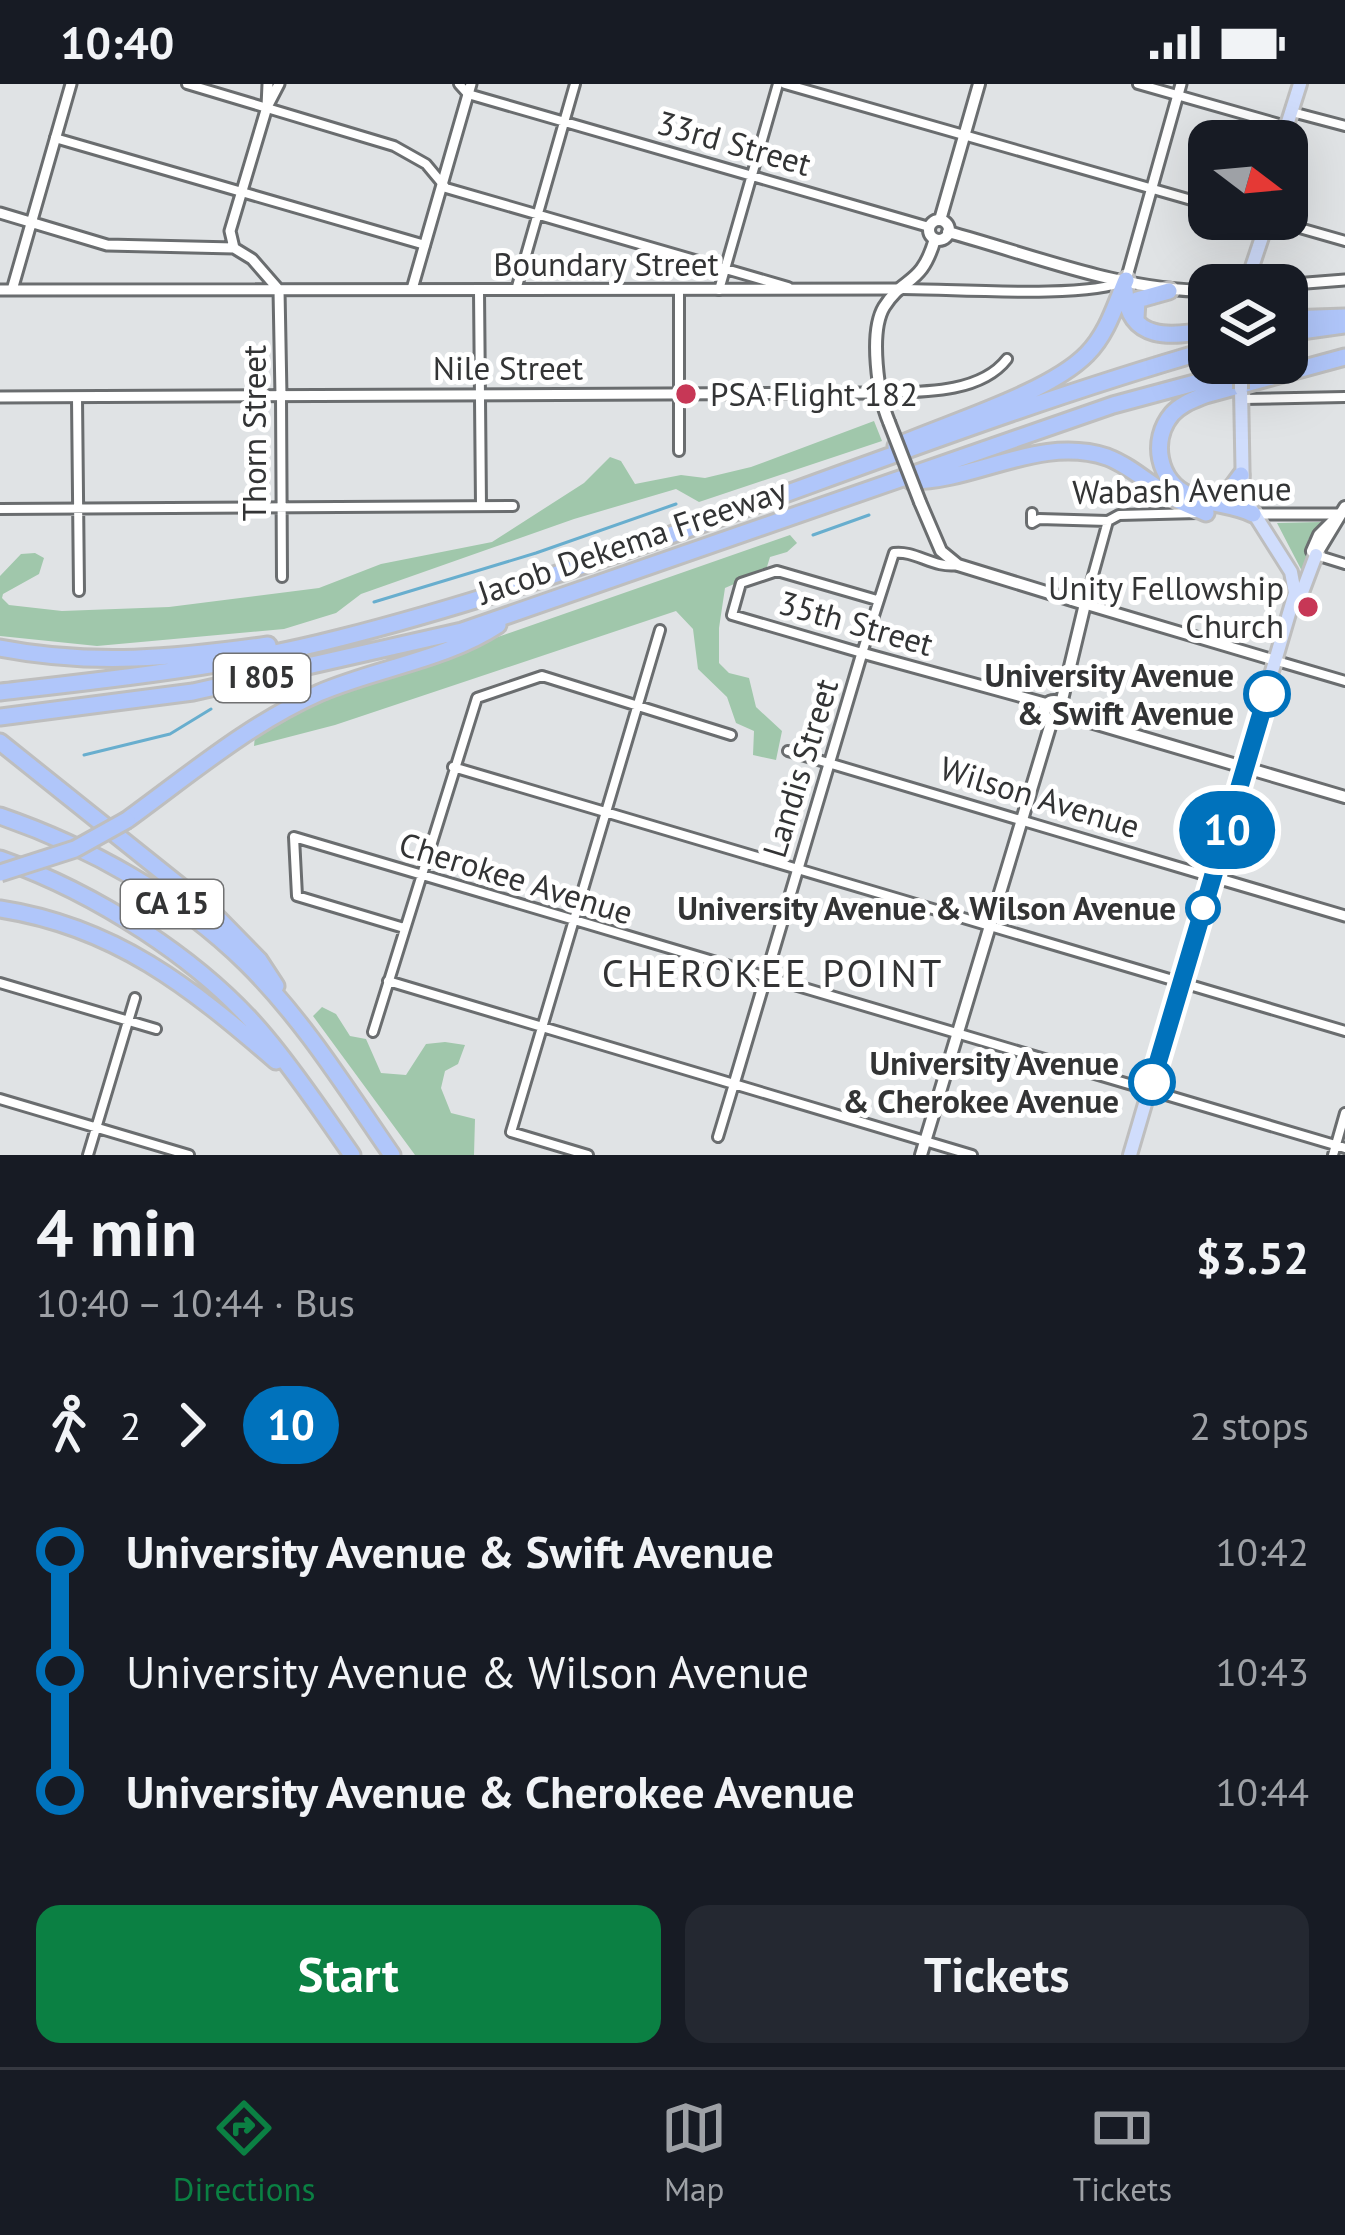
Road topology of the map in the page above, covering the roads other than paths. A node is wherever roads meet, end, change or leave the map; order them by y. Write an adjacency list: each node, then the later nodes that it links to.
1 (71, 84): 18 (street)
2 (187, 84): 13 (street)
3 (268, 84): 13 (street)
4 (279, 84): 13 (street)
5 (460, 84): 11 (street)
6 (575, 84): 15 (street)
7 (782, 84): 17 (street); 19 (street)
8 (980, 84): 17 (main road)
9 (1138, 84): 12 (street)
10 (1300, 84): 14 (main road)
11 (469, 89): 15 (street, 33rd Street); 20 (street)
12 (1179, 90): 14 (street); 21 (street)
13 (267, 107): 20 (street); 22 (street)
14 (1289, 119): 16 (street)
15 (565, 122): 19 (street, 33rd Street); 25 (street)
16 (1345, 126)
17 (965, 136): 21 (street); 27 (main road)
18 (56, 138): 22 (street); 26 (street)
19 (752, 176): 27 (street, 33rd Street); 32 (street)
20 (442, 184): 25 (street); 30 (street)
21 (1152, 189): 23 (street); 33 (street)
22 (242, 192): 30 (street); 31 (street)
23 (1188, 199)
24 (0, 213): 26 (street)
25 (538, 216): 32 (street); 42 (street)
26 (31, 222): 31 (street); 38 (street)
27 (935, 229): 33 (main road); 37 (main road)
28 (1308, 231): 29 (street)
29 (1345, 241)
30 (425, 245): 36 (street)
31 (234, 248): 39 (street)
32 (725, 270): 40 (street); 46 (street)
33 (1126, 280): 37 (street, Boundary Street); 44 (main road, Boundary Street); 48 (highway); 69 (highway)
34 (1345, 280): 35 (street)
35 (1308, 282)
36 (412, 289): 39 (street, Boundary Street); 41 (street, Boundary Street)
37 (903, 289): 40 (street, Boundary Street); 58 (main road)
38 (6, 290): 39 (street, Boundary Street)
39 (279, 290): 61 (street, Thorn Street)
40 (801, 290): 46 (street, Boundary Street)
41 (479, 291): 42 (street, Boundary Street); 60 (street)
42 (516, 291): 43 (street, Boundary Street)
43 (679, 291): 46 (street, Boundary Street); 62 (street)
44 (1169, 291): 45 (main road, Boundary Street); 48 (highway)
45 (1188, 291)
46 (719, 292)
47 (1308, 320): 49 (highway)
48 (1137, 321): 51 (highway)
49 (1345, 321): 50 (highway)
50 (1308, 329)
51 (1188, 332)
52 (1345, 355): 54 (highway); 73 (highway)
53 (1188, 357): 69 (highway, Jacob Dekema Freeway / I 805)
54 (1308, 358)
55 (1007, 359): 58 (street, Nile Street)
56 (1188, 382): 68 (highway, Jacob Dekema Freeway / I 805)
57 (1241, 384): 59 (main road, bridge)
58 (878, 393): 62 (street, Nile Street); 82 (main road, bridge)
59 (1241, 394): 65 (street); 67 (main road)
60 (480, 395): 61 (street, Nile Street); 62 (street, Nile Street); 70 (street)
61 (281, 396): 64 (street, Nile Street); 72 (street, Thorn Street)
62 (679, 396): 66 (street)
63 (0, 398): 64 (street, Nile Street)
64 (77, 398): 75 (street)
65 (1345, 398)
66 (679, 451)
67 (1241, 475): 73 (highway); 78 (main road)
68 (896, 481): 73 (highway); 88 (highway, Jacob Dekema Freeway / I 805)
69 (783, 494): 89 (highway, Jacob Dekema Freeway / I 805)
70 (481, 506): 71 (street); 72 (street)
71 (513, 506)
72 (282, 507): 75 (street); 83 (street, Thorn Street)
73 (1206, 507): 78 (highway); 79 (street, Wabash Avenue)
74 (0, 509): 75 (street)
75 (78, 509): 84 (street)
76 (1343, 511): 78 (street, Wabash Avenue); 80 (main road)
77 (1032, 512): 79 (street, Wabash Avenue)
78 (1253, 514): 87 (main road)
79 (1108, 521): 86 (street)
80 (1316, 555): 81 (street); 87 (main road)
81 (1345, 564)
82 (958, 566): 85 (street, Landis Street); 86 (main road)
83 (282, 578)
84 (80, 591)
85 (877, 601): 92 (street, Landis Street); 92 (street, 35th Street)
86 (1085, 604): 93 (street); 97 (main road)
87 (1293, 607): 93 (main road)
88 (518, 612): 98 (highway, Jacob Dekema Freeway / I 805); 111 (highway, bridge)
89 (395, 623): 91 (highway); 95 (highway, Jacob Dekema Freeway / I 805)
90 (660, 630): 96 (street)
91 (0, 649)
92 (862, 653): 97 (street, 35th Street); 102 (street, Landis Street)
93 (1277, 661): 94 (street); 104 (main road)
94 (1345, 681)
95 (0, 692)
96 (637, 706): 99 (street); 103 (street); 106 (street)
97 (1054, 709): 104 (main road, 35th Street); 108 (main road)
98 (0, 717)
99 (731, 735)
100 (3, 744): 130 (highway)
101 (788, 751): 102 (street, Wilson Avenue)
102 (829, 764): 108 (street, Wilson Avenue); 110 (street, Landis Street)
103 (453, 767): 106 (street); 112 (street)
104 (1245, 768): 105 (main road, 35th Street); 113 (main road)
105 (1345, 797)
106 (605, 813): 110 (street); 116 (street)
107 (0, 816): 130 (highway, CA 15)
108 (1022, 819): 113 (street, Wilson Avenue); 117 (main road)
109 (0, 859): 131 (highway, CA 15)
110 (797, 870): 117 (street); 119 (street, Landis Street)
111 (0, 873)
112 (421, 874): 116 (street, Cherokee Avenue); 118 (street); 118 (street, Cherokee Avenue)
113 (1213, 877): 115 (street, Wilson Avenue); 121 (main road)
114 (0, 909): 131 (highway)
115 (1345, 916)
116 (574, 920): 119 (street, Cherokee Avenue); 125 (street)
117 (989, 927): 121 (street); 129 (main road)
118 (404, 928): 120 (street)
119 (766, 977): 129 (street, Cherokee Avenue); 132 (street, Landis Street)
120 (388, 981): 125 (street); 128 (street)
121 (1181, 982): 127 (street); 133 (main road)
122 (0, 983): 124 (street)
123 (135, 998): 124 (street)
124 (128, 1020): 126 (street); 136 (street)
125 (542, 1028): 132 (street); 144 (street)
126 (156, 1029)
127 (1345, 1031)
128 (373, 1032)
129 (957, 1035): 133 (street, Cherokee Avenue); 138 (main road)
130 (311, 1039): 143 (highway, CA 15)
131 (300, 1082): 142 (highway, CA 15)
132 (734, 1084): 137 (street, Landis Street); 138 (street)
133 (1148, 1093): 139 (street, Cherokee Avenue); 147 (main road)
134 (0, 1099): 136 (street)
135 (1345, 1113): 139 (street)
136 (97, 1127): 140 (street); 141 (street)
137 (718, 1137)
138 (925, 1141): 145 (main road); 146 (street)
139 (1338, 1149)
140 (88, 1155)
141 (189, 1155)
142 (352, 1155)
143 (392, 1155)
144 (588, 1155)
145 (921, 1155)
146 (972, 1155)
147 (1130, 1155)

